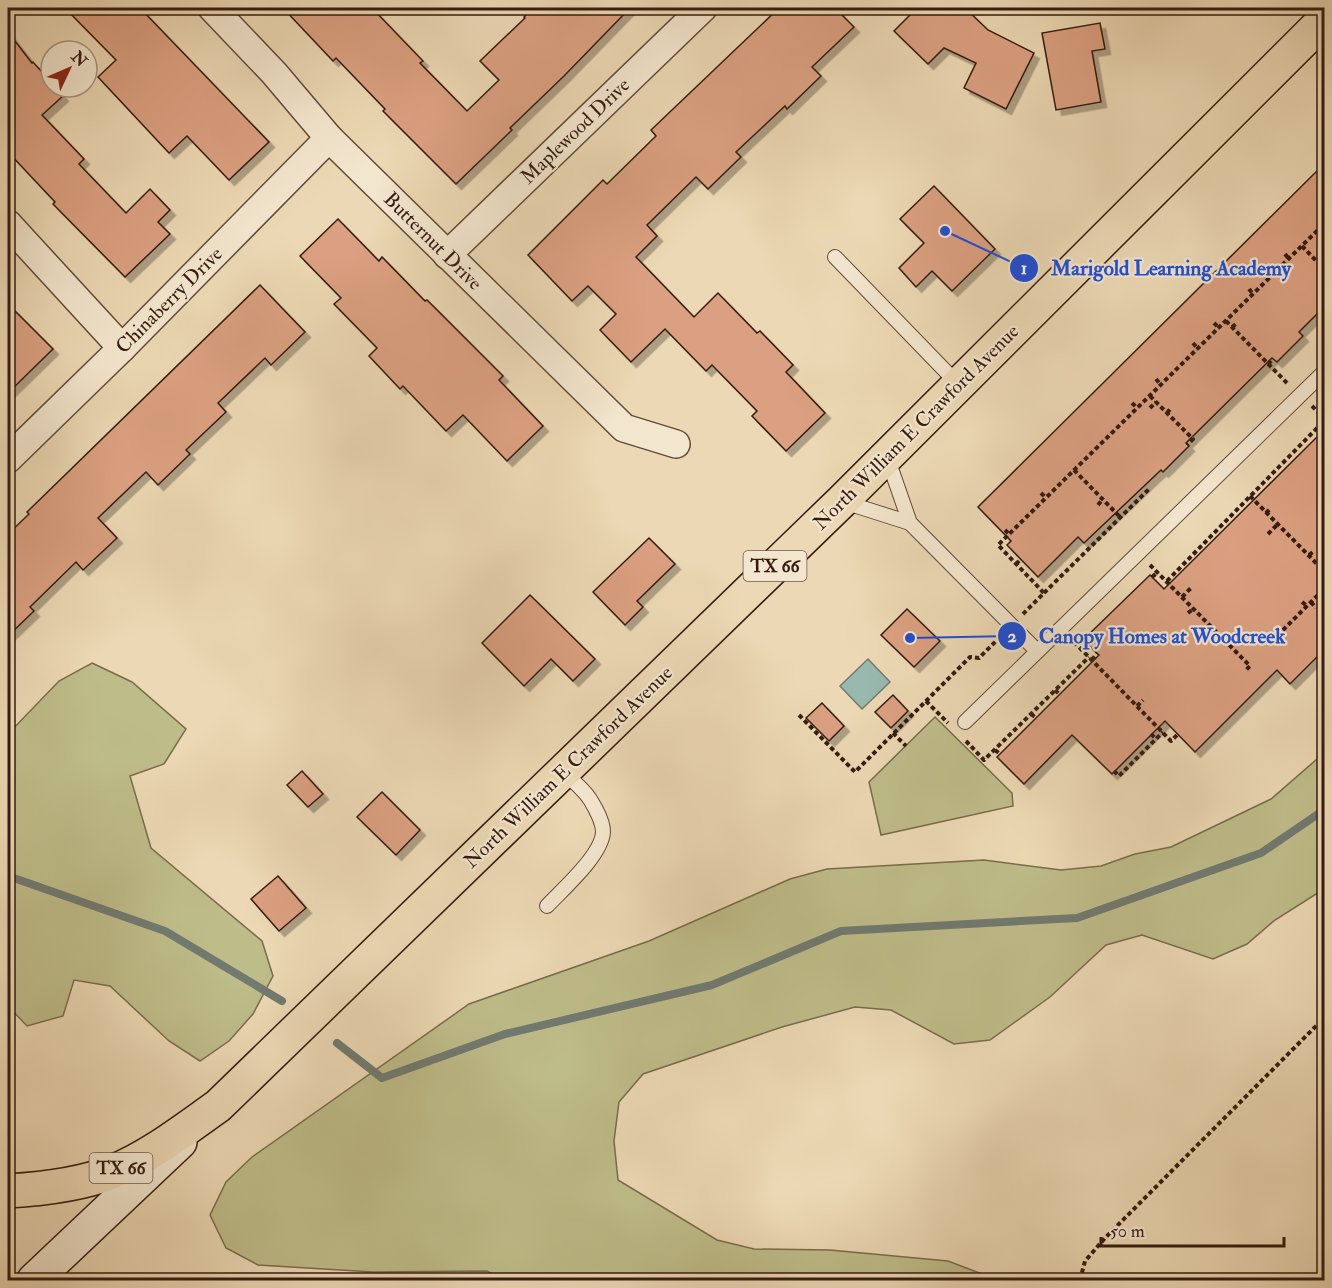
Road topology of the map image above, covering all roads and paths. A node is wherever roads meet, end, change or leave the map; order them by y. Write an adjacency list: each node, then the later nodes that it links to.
1 (212, 8): 4 (street, Butternut Drive)
2 (703, 8): 10 (street, Maplewood Drive)
3 (1324, 21): 30 (main road, North William E Crawford Avenue / TX 66)
4 (329, 138): 10 (street, Butternut Drive); 22 (street, Chinaberry Drive)
5 (1319, 218): 7 (path)
6 (8, 224): 22 (street)
7 (1324, 224): 8 (path)
8 (1302, 246): 12 (path); 13 (path)
9 (1285, 254): 12 (path)
10 (447, 255): 43 (street, Butternut Drive)
11 (835, 257): 30 (lane)
12 (1289, 259): 15 (path)
13 (1324, 269)
14 (1249, 289): 15 (path)
15 (1253, 294): 16 (path)
16 (1226, 321): 19 (path); 20 (path)
17 (1214, 323): 20 (path)
18 (1237, 323): 19 (path)
19 (1232, 327): 24 (path)
20 (1219, 328): 23 (path)
21 (1193, 343): 23 (path)
22 (122, 348): 46 (street, Chinaberry Drive)
23 (1198, 349): 31 (path)
24 (1254, 349): 25 (path); 27 (path)
25 (1249, 354)
26 (1273, 359): 27 (path)
27 (1268, 363): 33 (path)
28 (1156, 379): 31 (path)
29 (1322, 380): 33 (lane)
30 (959, 385): 45 (main road, North William E Crawford Avenue / TX 66)
31 (1161, 385): 32 (path)
32 (1150, 396): 34 (path); 36 (path)
33 (1301, 396): 40 (path); 90 (lane)
34 (1156, 402): 37 (path); 39 (path)
35 (1132, 403): 36 (path)
36 (1137, 408): 42 (path)
37 (1150, 408)
38 (1171, 408): 39 (path)
39 (1167, 413): 44 (path)
40 (1324, 420): 52 (path)
41 (1098, 438): 42 (path)
42 (1102, 443): 47 (path)
43 (676, 444)
44 (1187, 445)
45 (887, 457): 55 (main road, North William E Crawford Avenue / TX 66); 60 (lane)
46 (8, 459)
47 (1074, 471): 49 (path); 54 (path)
48 (1063, 474): 49 (path)
49 (1067, 477): 53 (path)
50 (1149, 489): 59 (path)
51 (1041, 493): 53 (path)
52 (1250, 496): 58 (path); 73 (path)
53 (1046, 498): 63 (path)
54 (1102, 500): 56 (path); 59 (path)
55 (842, 501): 60 (lane); 113 (main road, North William E Crawford Avenue / TX 66)
56 (1098, 505)
57 (1271, 508): 58 (path)
58 (1266, 513): 61 (path)
59 (1120, 518): 76 (path)
60 (910, 523): 83 (lane)
61 (1278, 524): 64 (path); 66 (path)
62 (1005, 530): 63 (path)
63 (1009, 534): 68 (path)
64 (1268, 534)
65 (1314, 551): 66 (path)
66 (1310, 555): 69 (path)
67 (1021, 559): 68 (path)
68 (1016, 564): 76 (path)
69 (1324, 571)
70 (1142, 572): 71 (path)
71 (1158, 572): 72 (path); 73 (path)
72 (1152, 577)
73 (1167, 581): 77 (path)
74 (1191, 588): 77 (path)
75 (1324, 589): 79 (path)
76 (1044, 593): 83 (path)
77 (1182, 597): 81 (path)
78 (1302, 602): 79 (path)
79 (1309, 604): 80 (path); 87 (path)
80 (1316, 608)
81 (1193, 609): 82 (path); 84 (path)
82 (1188, 613)
83 (1012, 625): 90 (lane); 97 (path)
84 (1217, 633): 86 (path); 93 (path)
85 (1267, 636): 87 (path)
86 (1213, 638)
87 (1275, 638): 89 (path)
88 (1072, 640): 92 (path)
89 (1280, 643)
90 (1037, 651): 102 (lane)
91 (1097, 653): 92 (path)
92 (1090, 658): 94 (path); 98 (path)
93 (1245, 671)
94 (1055, 690): 95 (path); 99 (path)
95 (1060, 695)
96 (1143, 700): 98 (path)
97 (926, 701): 103 (path); 105 (path)
98 (1137, 706): 104 (path)
99 (1031, 714): 101 (path); 111 (path)
100 (799, 715): 105 (path)
101 (1036, 718)
102 (965, 722)
103 (951, 726)
104 (1163, 732): 107 (path); 109 (path)
105 (893, 733): 110 (path)
106 (1151, 734): 109 (path)
107 (1178, 734)
108 (959, 735): 111 (path)
109 (1156, 739): 114 (path)
110 (906, 746)
111 (995, 750): 112 (path)
112 (1000, 754)
113 (562, 771): 115 (lane); 117 (main road, North William E Crawford Avenue / TX 66)
114 (1114, 771)
115 (547, 906)
116 (1324, 1018): 120 (path)
117 (218, 1106): 118 (main road, TX 66); 119 (main road)
118 (8, 1191)
119 (34, 1281)
120 (1080, 1281)

